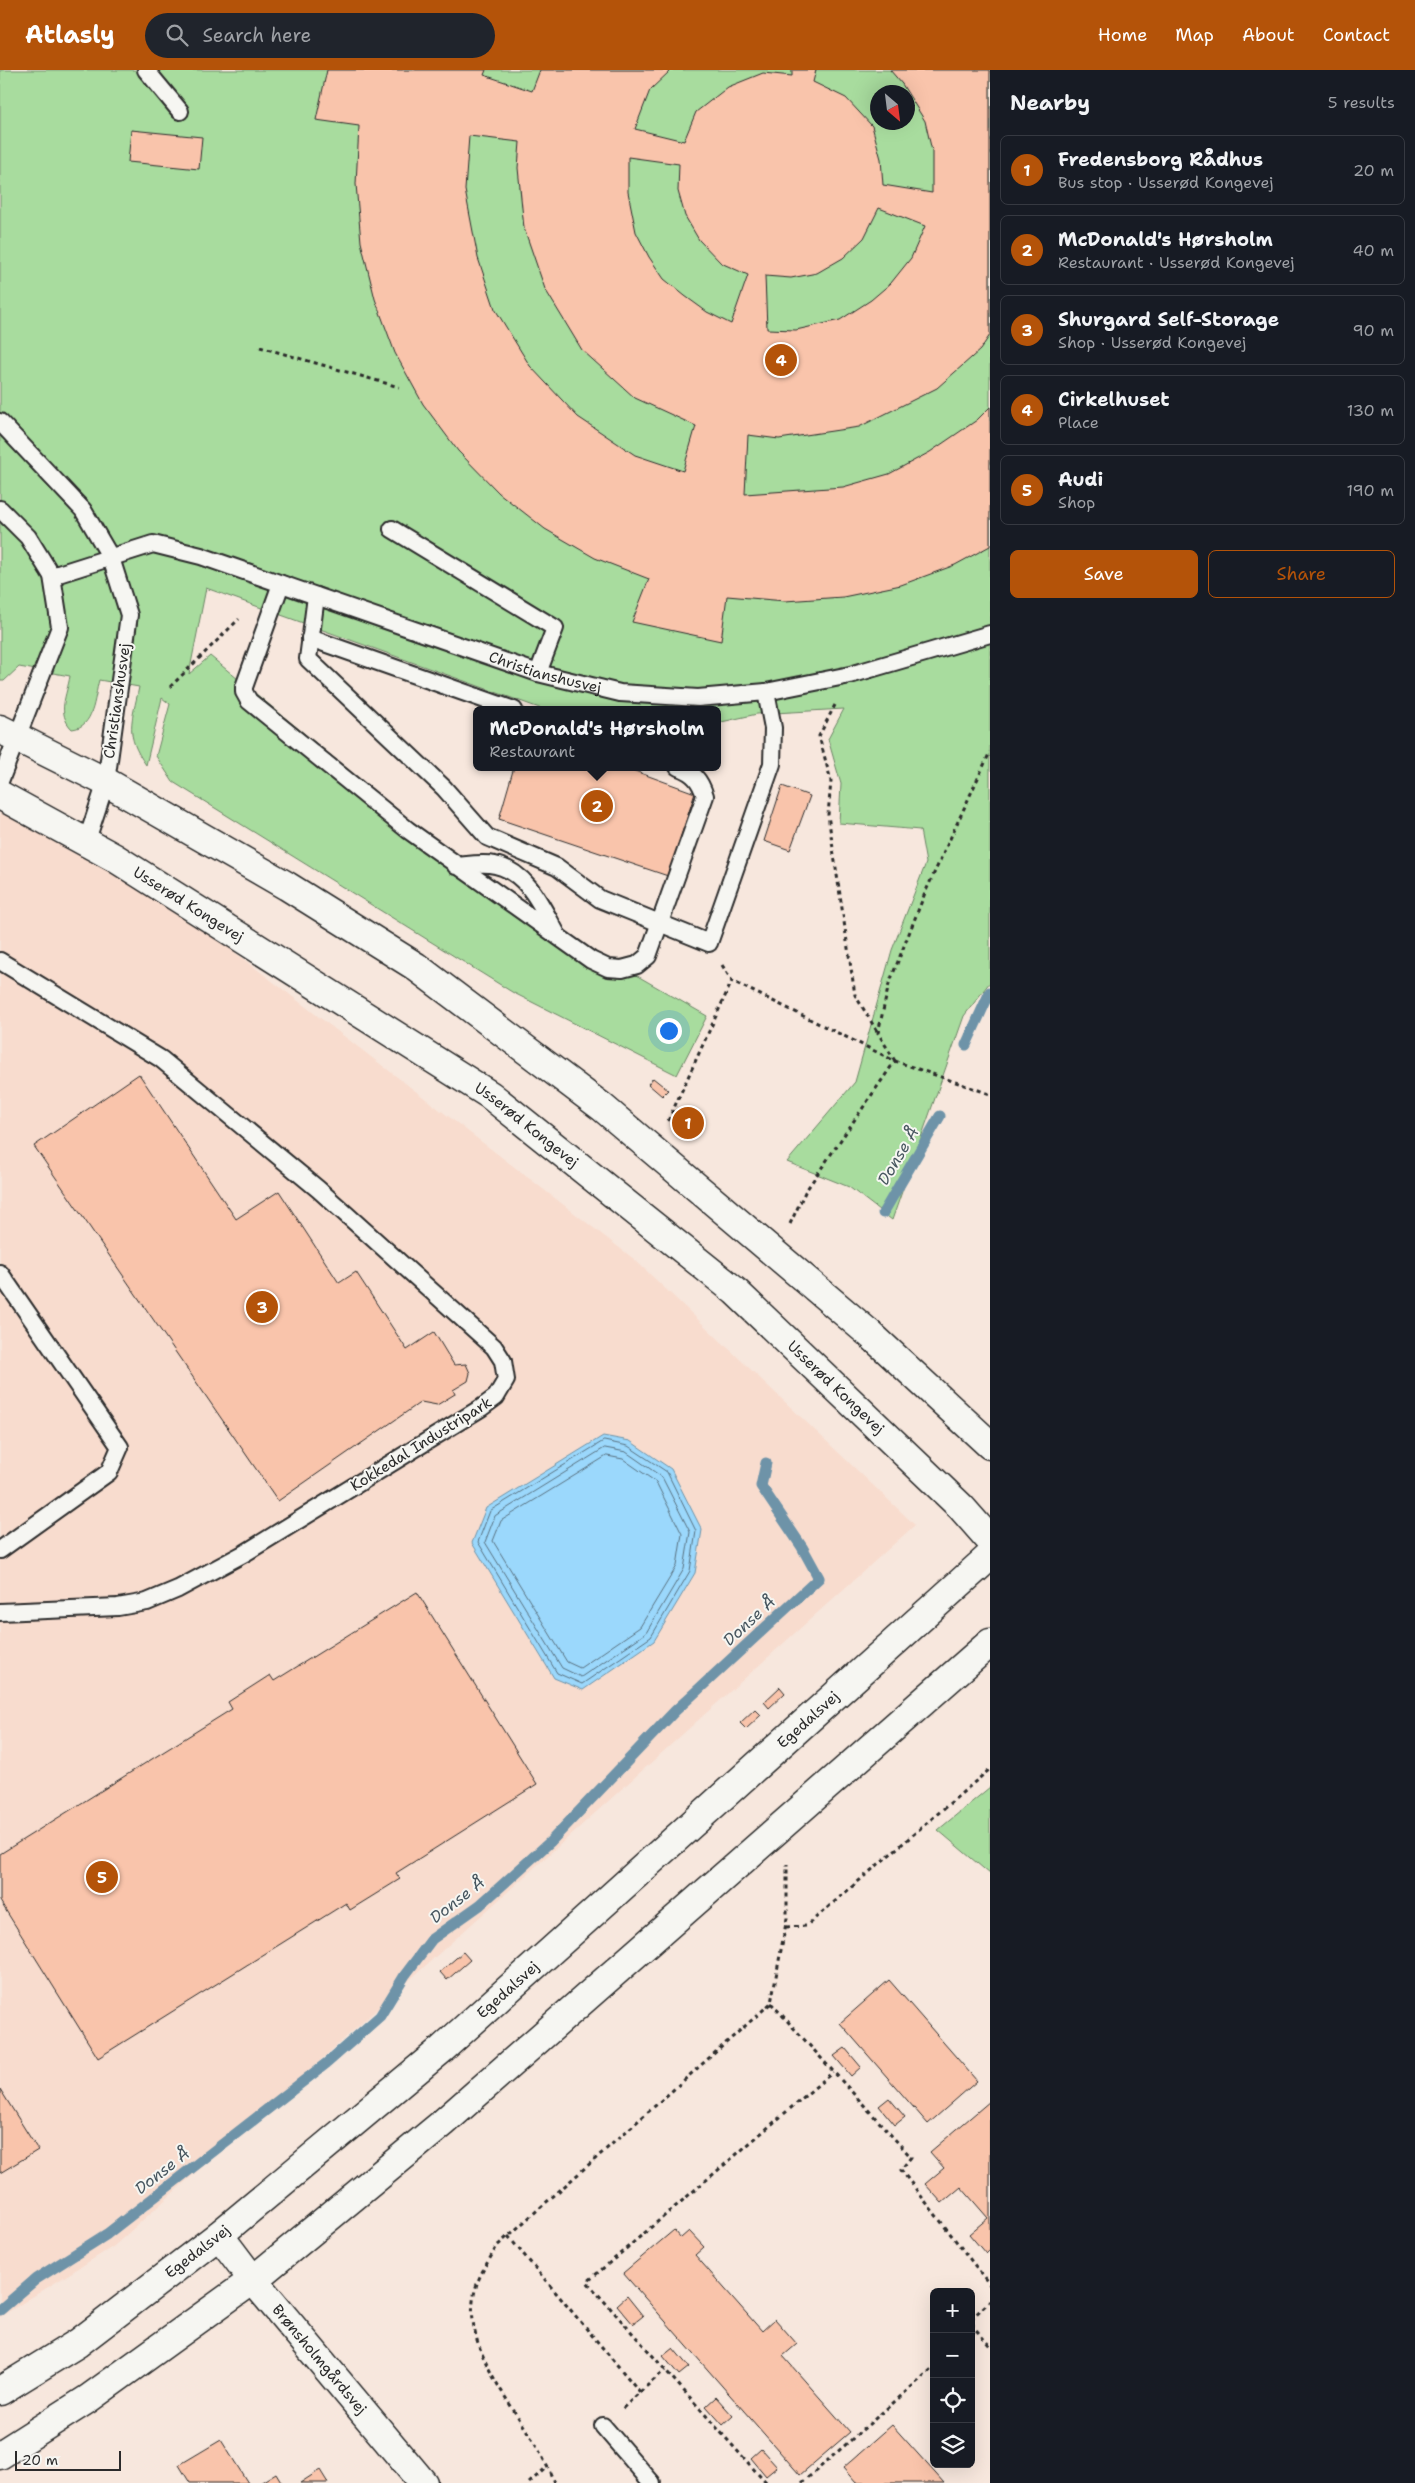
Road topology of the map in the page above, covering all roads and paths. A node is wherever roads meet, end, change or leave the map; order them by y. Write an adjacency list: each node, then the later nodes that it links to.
1 (146, 70): 2 (lane)
2 (180, 112)
3 (260, 347): 4 (path)
4 (399, 387)
5 (0, 422): 8 (lane, Christianshusvej)
6 (0, 509): 9 (lane)
7 (392, 529): 15 (lane)
8 (111, 558): 9 (lane, Christianshusvej); 10 (lane, Christianshusvej); 24 (lane, Christianshusvej)
9 (52, 576): 20 (lane)
10 (262, 577): 11 (lane, Christianshusvej); 17 (path)
11 (281, 584): 12 (lane, Christianshusvej); 27 (lane)
12 (316, 596): 14 (lane); 15 (lane, Christianshusvej)
13 (990, 634): 16 (lane, Christianshusvej)
14 (310, 638): 19 (lane); 28 (lane)
15 (538, 673): 18 (lane, Christianshusvej)
16 (850, 675): 18 (lane, Christianshusvej); 33 (path)
17 (170, 687)
18 (766, 692): 30 (lane)
19 (503, 706)
20 (8, 733): 23 (lane); 24 (street)
21 (990, 752): 33 (path)
22 (688, 771): 28 (lane)
23 (0, 781)
24 (106, 782): 26 (lane, Christianshusvej); 36 (street)
25 (0, 795): 26 (street, Usserød Kongevej)
26 (86, 842): 40 (street, Usserød Kongevej)
27 (456, 866): 29 (lane); 29 (lane)
28 (659, 923): 29 (lane); 30 (lane)
29 (559, 940)
30 (709, 943): 32 (path)
31 (0, 961): 43 (lane, Kokkedal Industripark)
32 (732, 981): 34 (path); 36 (path)
33 (878, 1033): 34 (path)
34 (895, 1061): 35 (path); 37 (path)
35 (990, 1094)
36 (654, 1151): 37 (street)
37 (777, 1255): 39 (street)
38 (0, 1273): 41 (lane)
39 (990, 1445)
40 (990, 1540)
41 (0, 1550)
42 (990, 1556): 50 (street, Egedalsvej)
43 (0, 1612)
44 (990, 1643): 46 (street)
45 (990, 1770): 47 (path)
46 (780, 1827): 47 (path); 52 (street)
47 (786, 1926): 48 (path)
48 (771, 2003): 49 (path); 51 (path)
49 (834, 2072): 53 (path); 59 (path)
50 (219, 2235): 52 (street, Brønsholmgårdsvej); 61 (street, Egedalsvej)
51 (508, 2236): 62 (path); 65 (path)
52 (253, 2280): 64 (street); 66 (street, Brønsholmgårdsvej)
53 (990, 2286)
54 (990, 2301): 55 (path)
55 (975, 2315)
56 (976, 2330): 57 (path); 58 (path)
57 (972, 2333)
58 (990, 2346)
59 (666, 2370): 62 (path); 70 (path)
60 (930, 2371): 71 (path)
61 (0, 2392)
62 (640, 2392): 63 (path)
63 (603, 2426): 69 (lane)
64 (0, 2455)
65 (548, 2466): 67 (path); 68 (path)
66 (423, 2483)
67 (529, 2483)
68 (554, 2483)
69 (652, 2483)
70 (766, 2483)
71 (802, 2483)

